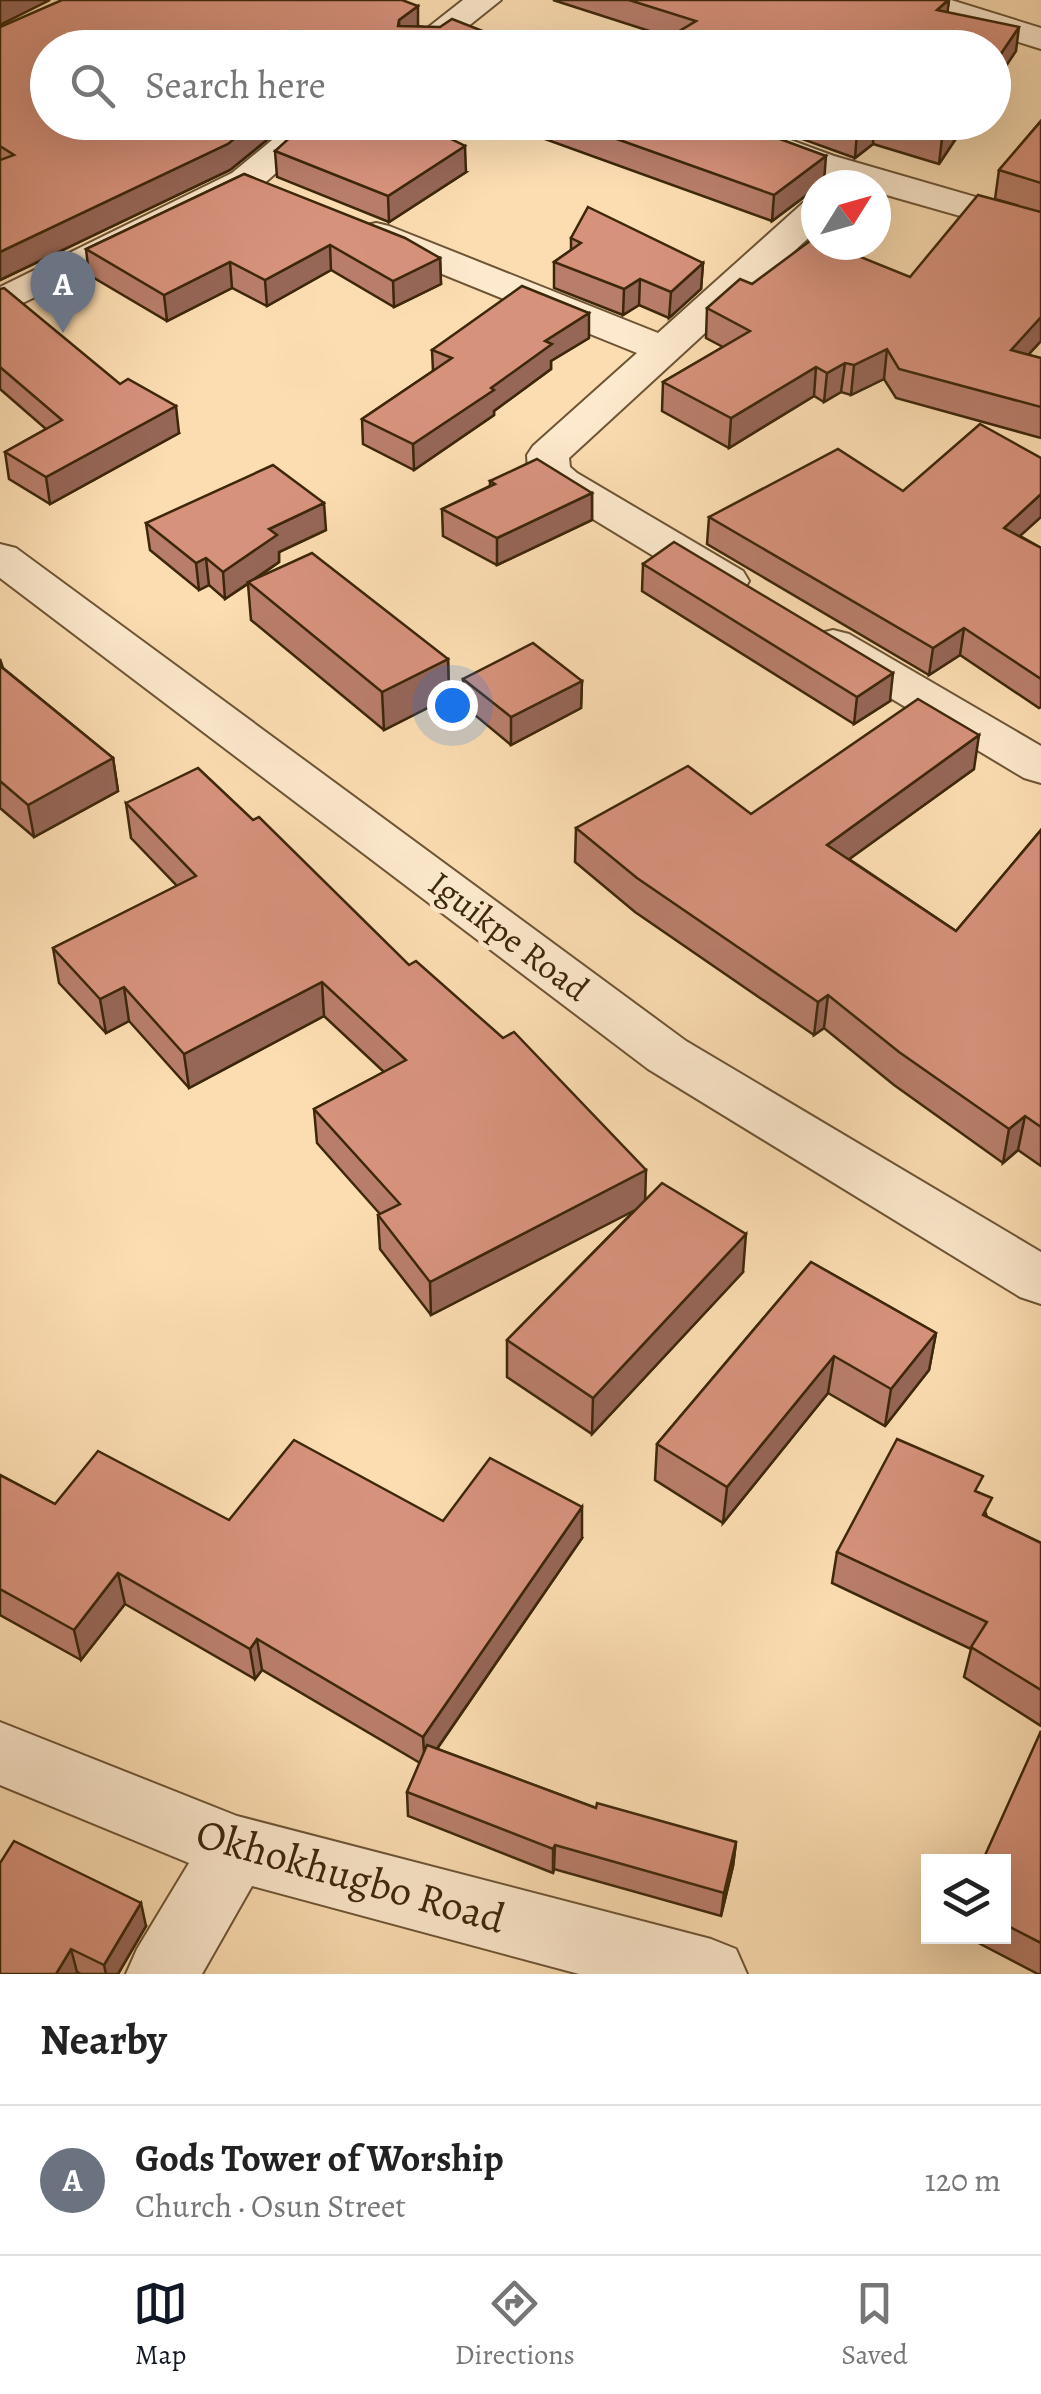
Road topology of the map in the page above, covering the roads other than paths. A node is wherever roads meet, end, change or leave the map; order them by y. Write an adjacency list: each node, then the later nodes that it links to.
1 (484, 0): 3 (street)
2 (917, 0): 4 (street)
3 (444, 30)
4 (1041, 39)
5 (294, 140): 8 (street)
6 (752, 140): 7 (street)
7 (826, 170)
8 (244, 181): 10 (street); 14 (street)
9 (891, 190): 13 (street)
10 (281, 196)
11 (336, 218): 15 (street)
12 (801, 225): 15 (street)
13 (1041, 228)
14 (0, 302)
15 (665, 350): 17 (street)
16 (0, 557): 18 (street, Iguikpe Road)
17 (1041, 766)
18 (1041, 1281)
19 (0, 1753): 20 (street, Okhokhugbo Road)
20 (236, 1849): 21 (street); 22 (street, Okhokhugbo Road)
21 (162, 1974)
22 (711, 1974)

